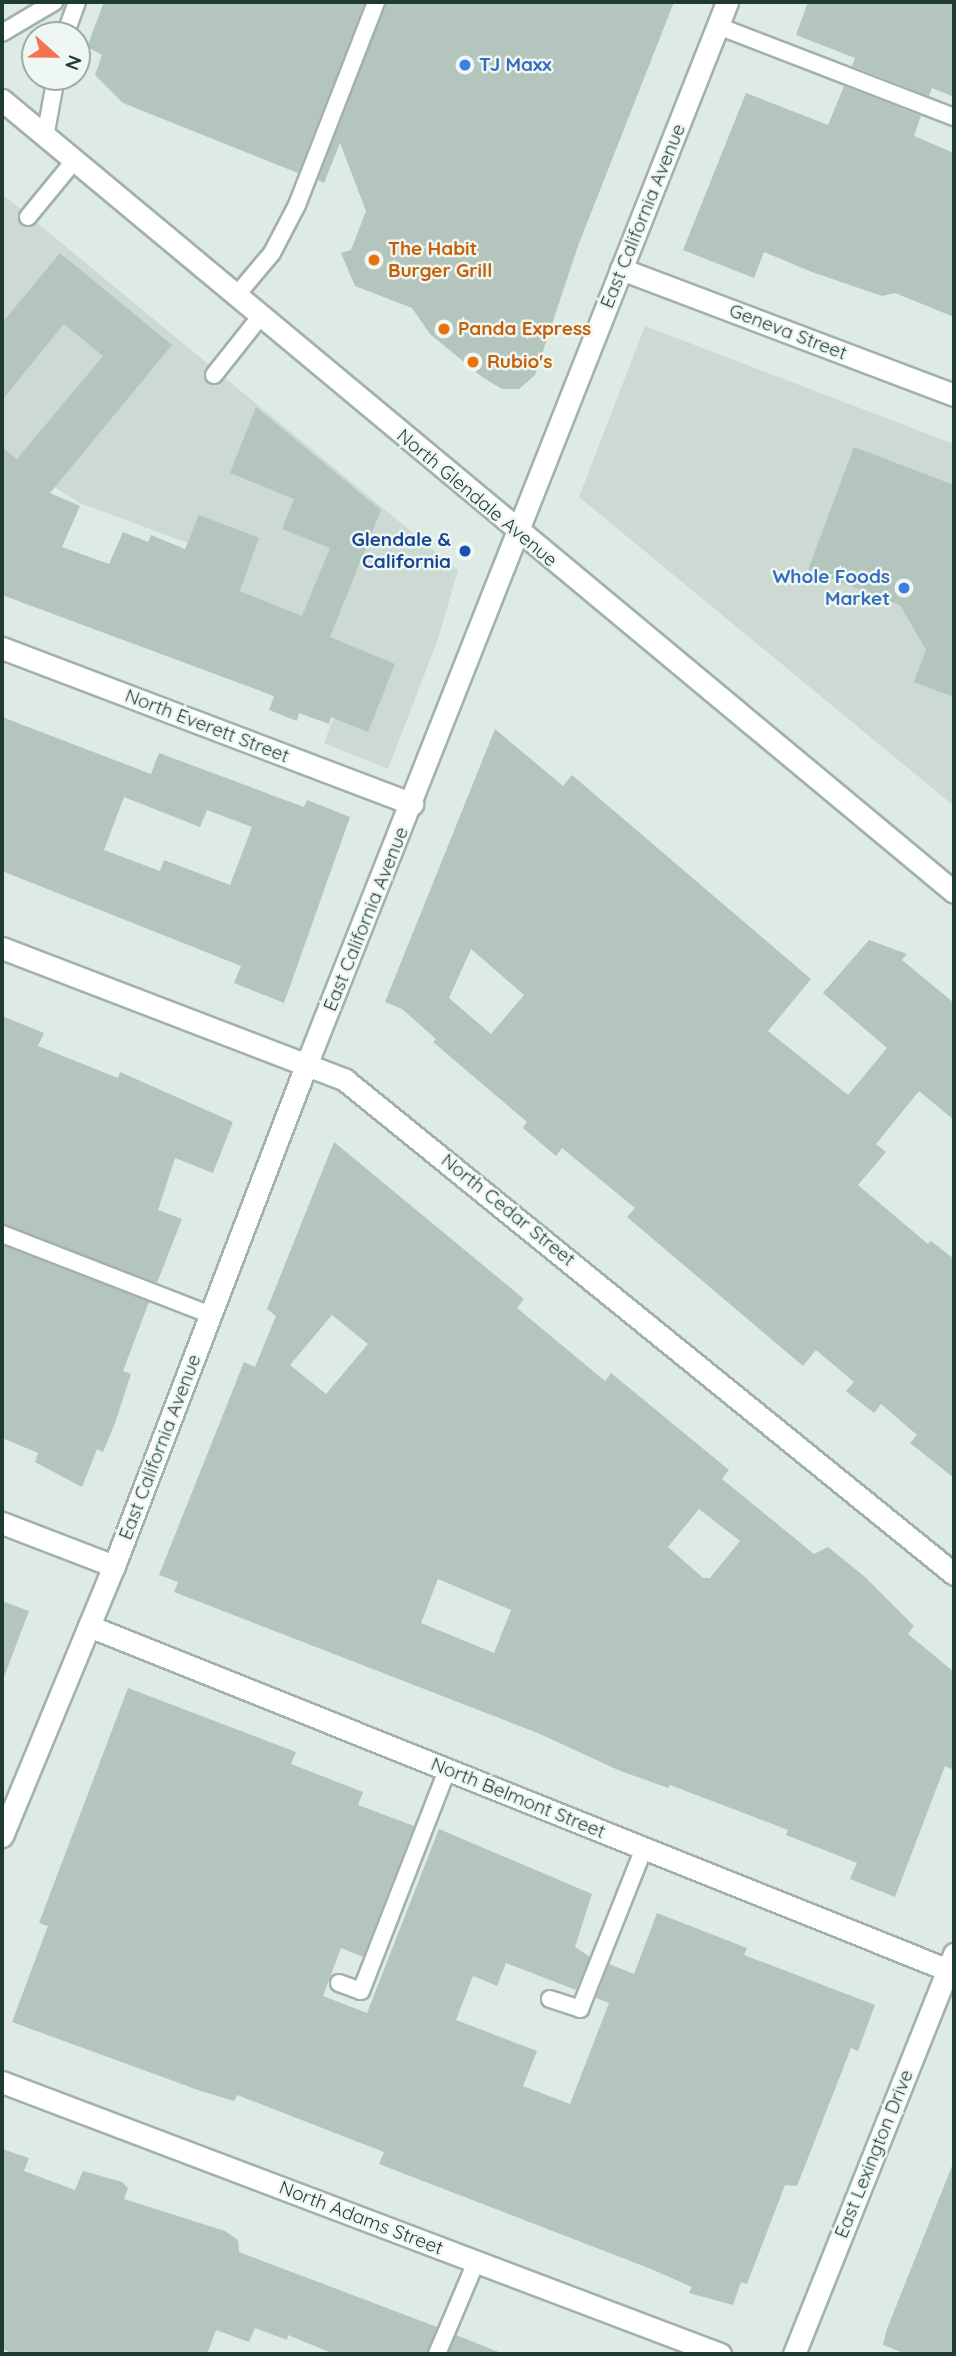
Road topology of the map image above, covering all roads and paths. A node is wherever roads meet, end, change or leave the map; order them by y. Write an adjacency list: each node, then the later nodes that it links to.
1 (54, 2): 7 (lane)
2 (77, 2): 5 (lane)
3 (376, 2): 15 (lane)
4 (727, 2): 6 (street, East California Avenue)
5 (70, 21)
6 (718, 26): 10 (lane); 14 (street, East California Avenue)
7 (2, 33)
8 (54, 91): 11 (lane)
9 (2, 100): 11 (street, North Glendale Avenue)
10 (954, 117)
11 (46, 137): 12 (street, North Glendale Avenue)
12 (74, 161): 13 (lane); 15 (street, North Glendale Avenue)
13 (28, 217)
14 (621, 269): 18 (street, Geneva Street); 19 (street, East California Avenue)
15 (235, 297): 16 (street, North Glendale Avenue)
16 (260, 317): 17 (lane); 19 (street, North Glendale Avenue)
17 (214, 374)
18 (954, 395)
19 (520, 534): 21 (street, East California Avenue); 22 (street, North Glendale Avenue)
20 (2, 648): 21 (street, North Everett Street)
21 (412, 804): 24 (street, East California Avenue)
22 (954, 892)
23 (2, 948): 24 (street, North Cedar Street)
24 (307, 1063): 26 (street, East California Avenue); 29 (street, North Cedar Street)
25 (2, 1234): 26 (lane)
26 (211, 1315): 28 (street, East California Avenue)
27 (2, 1523): 28 (street)
28 (114, 1566): 30 (street, East California Avenue)
29 (954, 1574)
30 (89, 1626): 31 (street, North Belmont Street); 32 (street, East California Avenue)
31 (447, 1770): 34 (street, North Belmont Street); 36 (lane)
32 (8, 1802): 33 (street, East California Avenue)
33 (2, 1836)
34 (643, 1848): 35 (street, North Belmont Street); 37 (lane)
35 (951, 1962): 42 (street, East Lexington Drive)
36 (339, 1983)
37 (550, 1999)
38 (2, 2081): 39 (street, North Adams Street)
39 (475, 2262): 40 (lane); 41 (street, North Adams Street)
40 (437, 2354)
41 (720, 2354)
42 (794, 2354)

